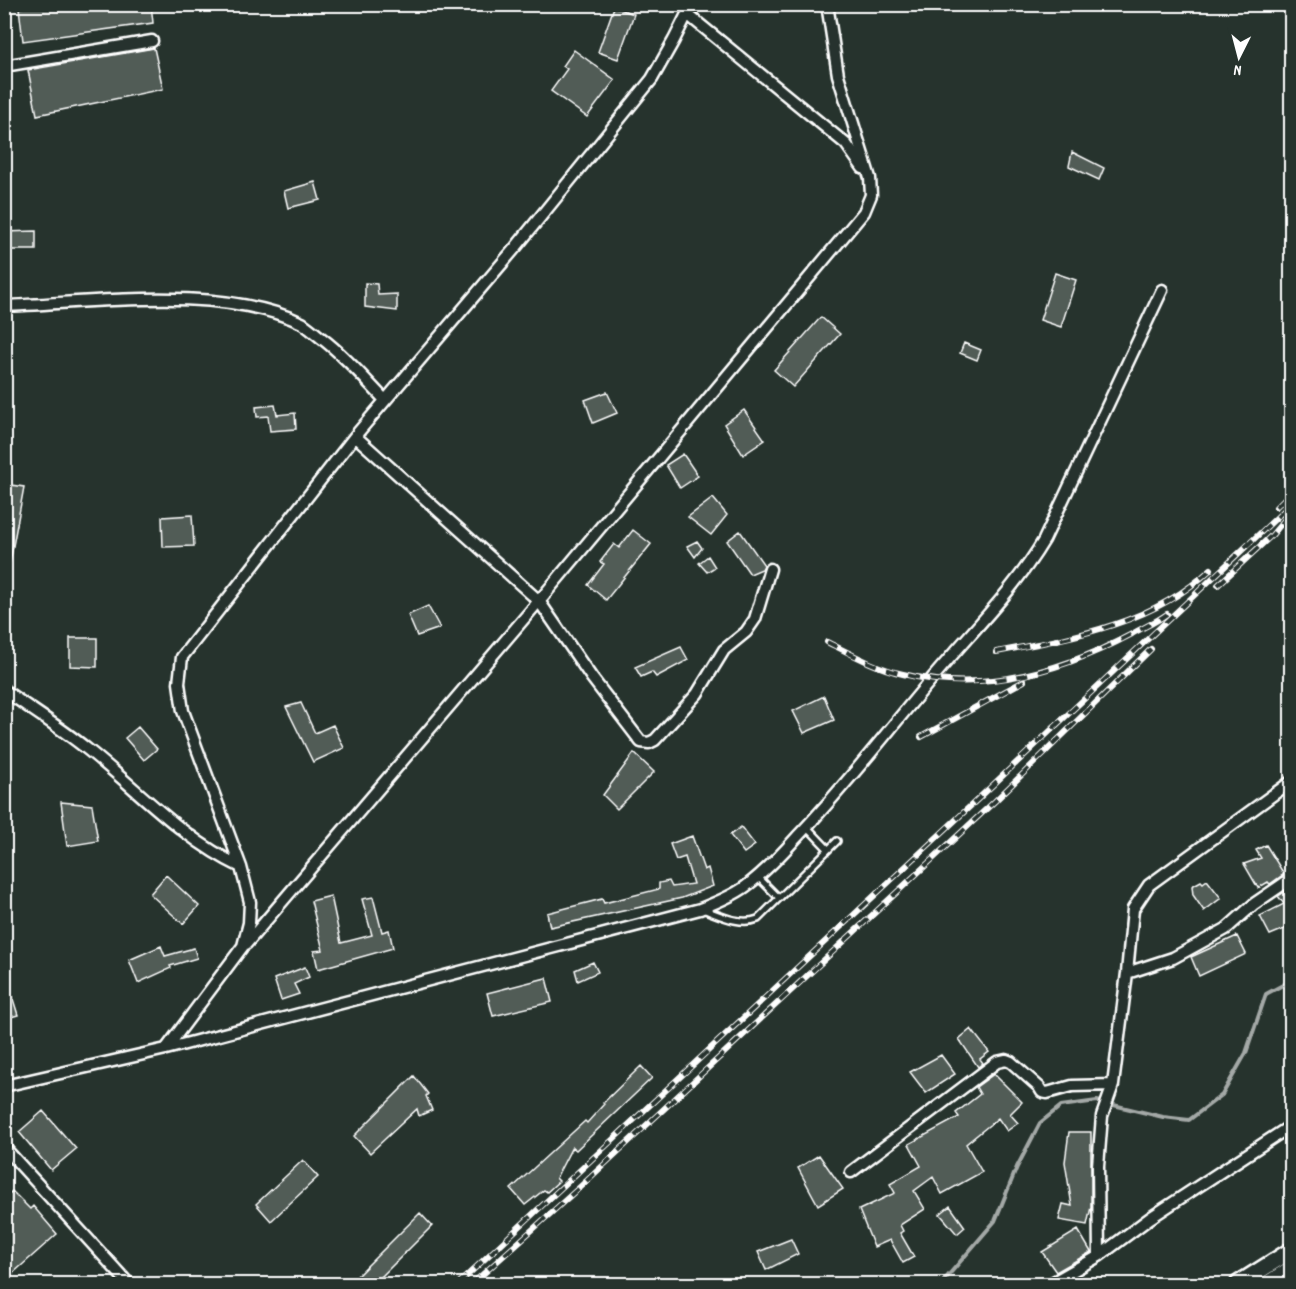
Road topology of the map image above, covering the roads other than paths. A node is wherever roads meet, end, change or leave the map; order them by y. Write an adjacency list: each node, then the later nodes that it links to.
1 (827, 4): 5 (street)
2 (687, 9): 5 (street); 8 (street)
3 (152, 41): 4 (street)
4 (4, 66)
5 (870, 178): 11 (street)
6 (1162, 290): 14 (street)
7 (4, 306): 8 (street)
8 (385, 400): 9 (street)
9 (355, 436): 11 (street); 17 (street)
10 (770, 569): 11 (street)
11 (539, 601): 22 (street)
12 (4, 690): 17 (street)
13 (1292, 781): 23 (street)
14 (807, 827): 16 (lane); 18 (street)
15 (837, 841): 16 (lane)
16 (828, 849): 20 (lane)
17 (241, 867): 22 (street)
18 (758, 877): 20 (lane); 21 (street)
19 (1292, 878): 23 (street)
20 (779, 898): 21 (lane)
21 (700, 909): 24 (street)
22 (243, 946): 24 (street)
23 (1127, 973): 26 (street)
24 (166, 1049): 25 (street)
25 (4, 1086)
26 (1111, 1089): 29 (street); 31 (street)
27 (1292, 1125): 31 (street)
28 (4, 1147): 33 (street)
29 (850, 1172)
30 (1292, 1250): 35 (main road)
31 (1100, 1256): 34 (street)
32 (1292, 1268): 36 (main road)
33 (129, 1284)
34 (1050, 1284)
35 (1238, 1284)
36 (1267, 1284)

